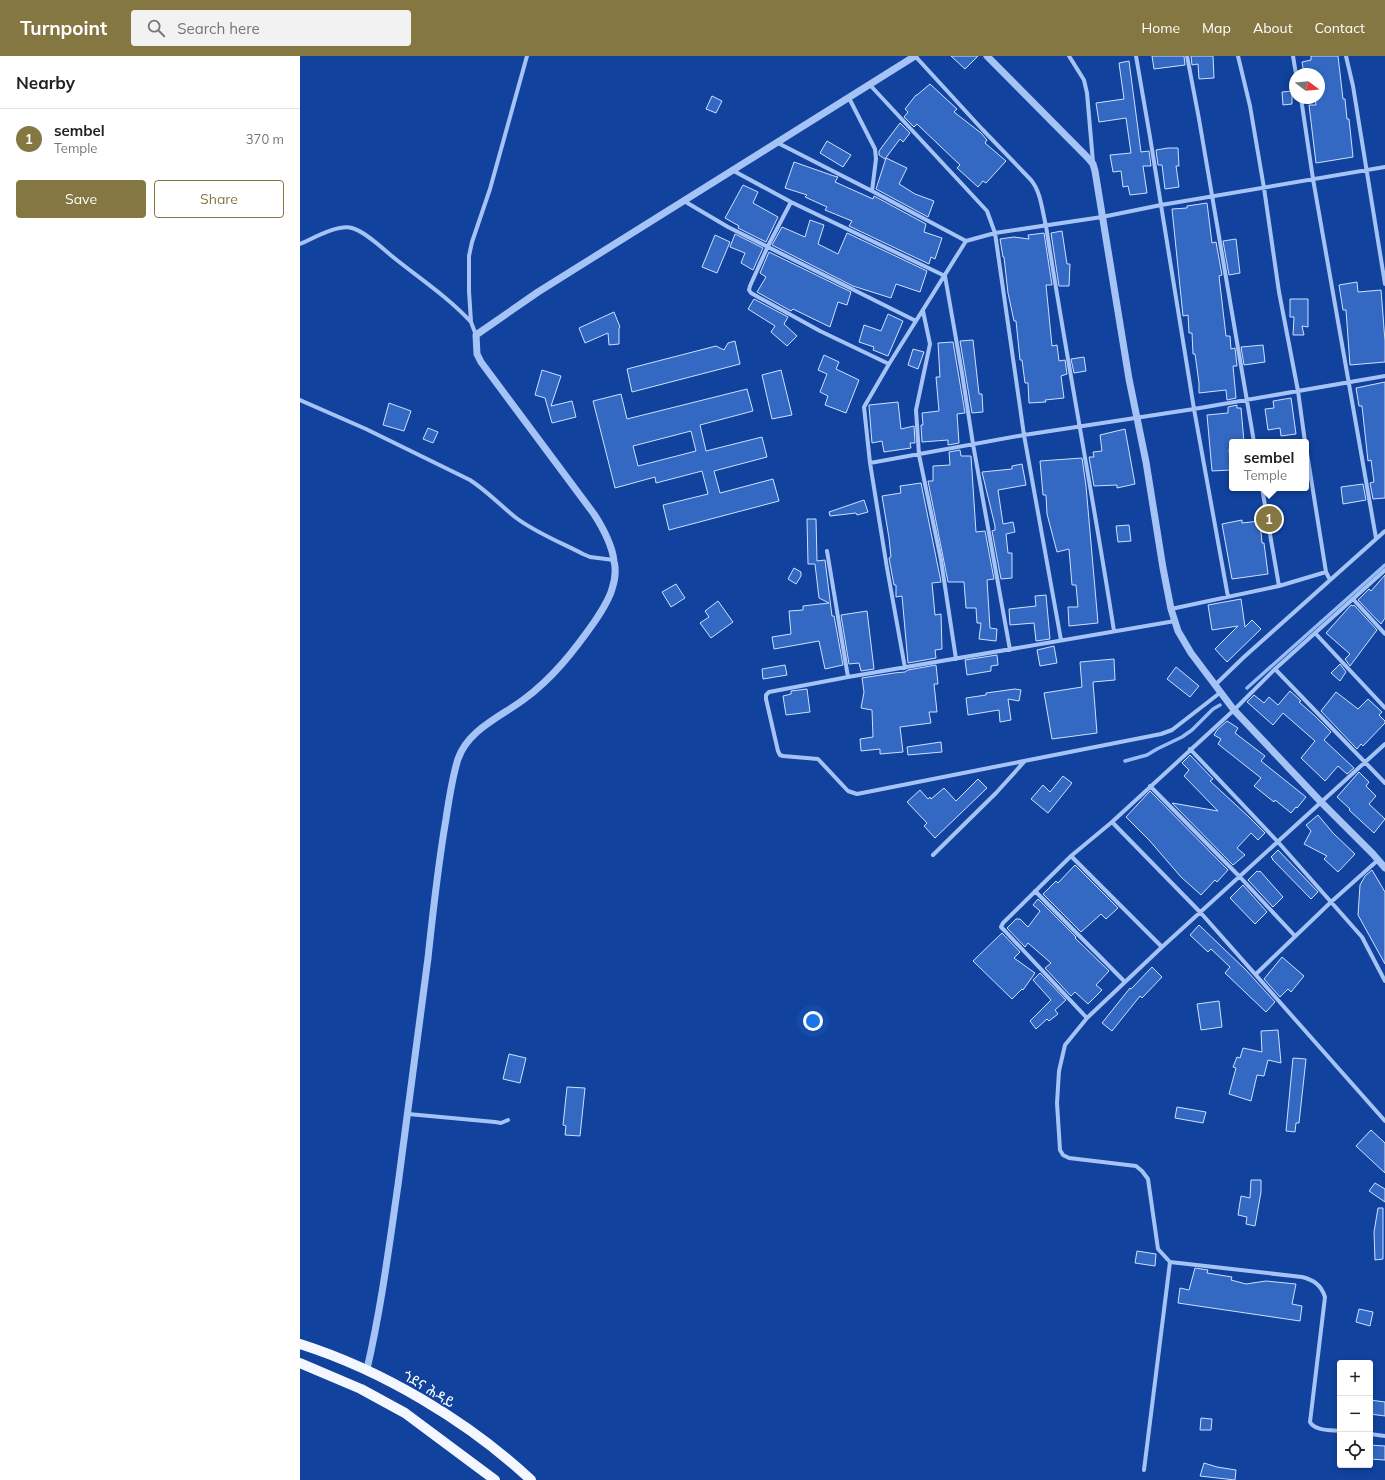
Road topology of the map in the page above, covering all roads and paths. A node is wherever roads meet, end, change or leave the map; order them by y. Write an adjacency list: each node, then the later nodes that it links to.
1 (527, 56): 36 (street)
2 (915, 56): 11 (street); 27 (street)
3 (987, 56): 15 (street)
4 (1069, 56): 15 (street)
5 (1136, 56): 25 (street)
6 (1187, 56): 22 (street)
7 (1238, 56): 20 (street)
8 (1293, 56): 10 (street)
9 (1346, 56): 18 (street)
10 (1295, 68)
11 (870, 85): 12 (street); 28 (street)
12 (849, 98): 14 (street); 21 (street)
13 (1302, 104): 19 (street)
14 (776, 142): 17 (street); 21 (street)
15 (1093, 164): 26 (street)
16 (1385, 167): 18 (street)
17 (732, 170): 23 (street); 24 (street)
18 (1366, 171): 19 (street); 33 (street)
19 (1313, 179): 20 (street); 40 (street)
20 (1264, 188): 22 (street); 41 (street)
21 (872, 191): 29 (street)
22 (1212, 197): 25 (street); 43 (street)
23 (684, 201): 31 (street); 37 (street)
24 (791, 202): 31 (street); 32 (street)
25 (1161, 205): 26 (street); 44 (street)
26 (1102, 216): 27 (street); 45 (street)
27 (1046, 226): 28 (street); 46 (street)
28 (995, 233): 29 (street); 47 (street)
29 (966, 241): 32 (street)
30 (300, 244): 36 (street)
31 (768, 246): 35 (street); 38 (street)
32 (945, 276): 34 (street); 50 (street)
33 (1385, 284)
34 (923, 311): 35 (street); 51 (street)
35 (916, 321): 38 (street)
36 (471, 322): 37 (street)
37 (476, 335): 58 (street)
38 (889, 364): 52 (street)
39 (1385, 376): 40 (street)
40 (1348, 383): 41 (street); 56 (street)
41 (1298, 391): 43 (street); 49 (street)
42 (300, 400): 58 (street)
43 (1246, 400): 44 (street); 48 (street)
44 (1194, 409): 45 (street); 63 (street)
45 (1138, 418): 46 (street); 65 (street)
46 (1079, 427): 47 (street); 67 (street)
47 (1024, 435): 50 (street); 70 (street)
48 (1253, 439)
49 (1305, 439)
50 (973, 444): 51 (street); 71 (street)
51 (919, 455): 52 (street); 72 (street)
52 (870, 463): 73 (street)
53 (1309, 466): 60 (street)
54 (1263, 491): 62 (street)
55 (1385, 531): 56 (street)
56 (1376, 538): 61 (street)
57 (827, 551): 75 (street)
58 (614, 560): 103 (street)
59 (1385, 570): 64 (street)
60 (1326, 572): 61 (street); 62 (street)
61 (1330, 580): 76 (street)
62 (1279, 586): 63 (street)
63 (1228, 597): 65 (street)
64 (1352, 599): 68 (street); 69 (street)
65 (1171, 609): 66 (street)
66 (1175, 621): 67 (street); 76 (street)
67 (1114, 631): 70 (street)
68 (1315, 633): 74 (street); 78 (street)
69 (1385, 634)
70 (1061, 640): 71 (street)
71 (1010, 650): 72 (street)
72 (956, 659): 73 (street)
73 (904, 668): 75 (street)
74 (1275, 669): 79 (street); 83 (street)
75 (848, 677): 82 (street)
76 (1215, 686): 77 (street)
77 (1221, 692): 79 (street); 82 (street)
78 (1385, 708)
79 (1234, 710): 81 (street); 86 (street)
80 (1385, 744): 83 (street)
81 (1190, 749): 85 (street); 88 (street)
82 (1024, 762): 89 (street)
83 (1365, 762): 84 (street); 86 (street)
84 (1385, 783)
85 (1150, 786): 87 (street); 93 (street)
86 (1321, 802): 88 (street); 91 (street)
87 (1112, 822): 90 (street); 96 (street)
88 (1278, 842): 93 (street); 95 (street)
89 (933, 855)
90 (1071, 856): 94 (street); 98 (street)
91 (1378, 860): 92 (street); 95 (street)
92 (1385, 868)
93 (1239, 876): 96 (street); 97 (street)
94 (1035, 891): 101 (street); 102 (street)
95 (1331, 902): 97 (street); 100 (street)
96 (1200, 912): 98 (street); 99 (street)
97 (1295, 936): 99 (street)
98 (1162, 947): 101 (street)
99 (1256, 974): 105 (street)
100 (1385, 981)
101 (1125, 982): 102 (street)
102 (1087, 1018): 106 (street)
103 (408, 1114): 104 (street); 109 (street)
104 (508, 1120)
105 (1385, 1121)
106 (1170, 1262): 110 (street); 113 (street)
107 (300, 1344): 109 (main road, ጎደና ሕዳይ)
108 (300, 1363): 114 (main road)
109 (367, 1370): 115 (main road, ጎደና ሕዳይ)
110 (1337, 1430)
111 (1373, 1434): 112 (street)
112 (1385, 1436)
113 (1144, 1470)
114 (495, 1480)
115 (531, 1480)

